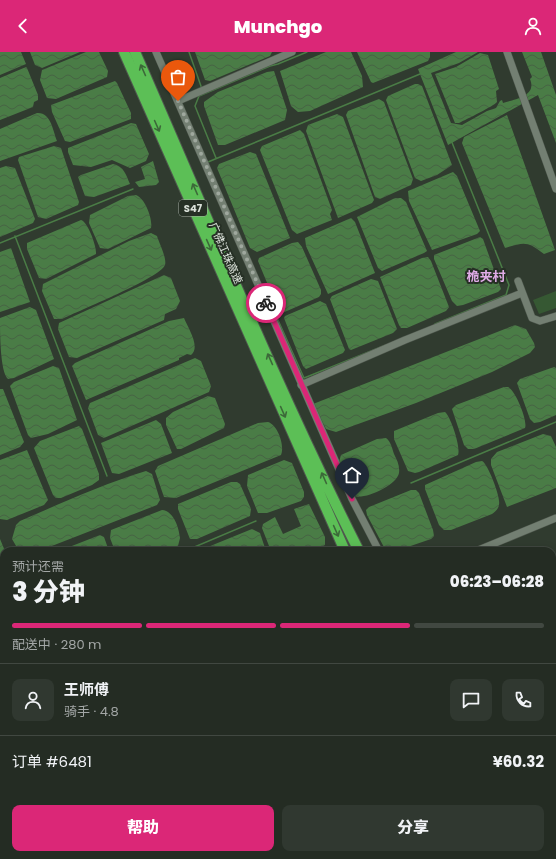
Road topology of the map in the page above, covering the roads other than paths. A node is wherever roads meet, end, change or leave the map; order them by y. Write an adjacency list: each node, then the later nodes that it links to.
1 (124, 52): 13 (highway, 广佛江珠高速 / S47, one-way to 13)
2 (135, 52): 14 (highway, 广佛江珠高速 / S47, one-way to 2)
3 (156, 52): 6 (street)
4 (292, 52): 6 (street)
5 (507, 52): 7 (street)
6 (178, 101): 11 (street)
7 (556, 189)
8 (518, 280): 9 (street)
9 (522, 293): 10 (street); 11 (street)
10 (556, 316)
11 (301, 385): 15 (street)
12 (556, 518): 16 (street)
13 (343, 547)
14 (357, 547)
15 (377, 547)
16 (486, 547)

